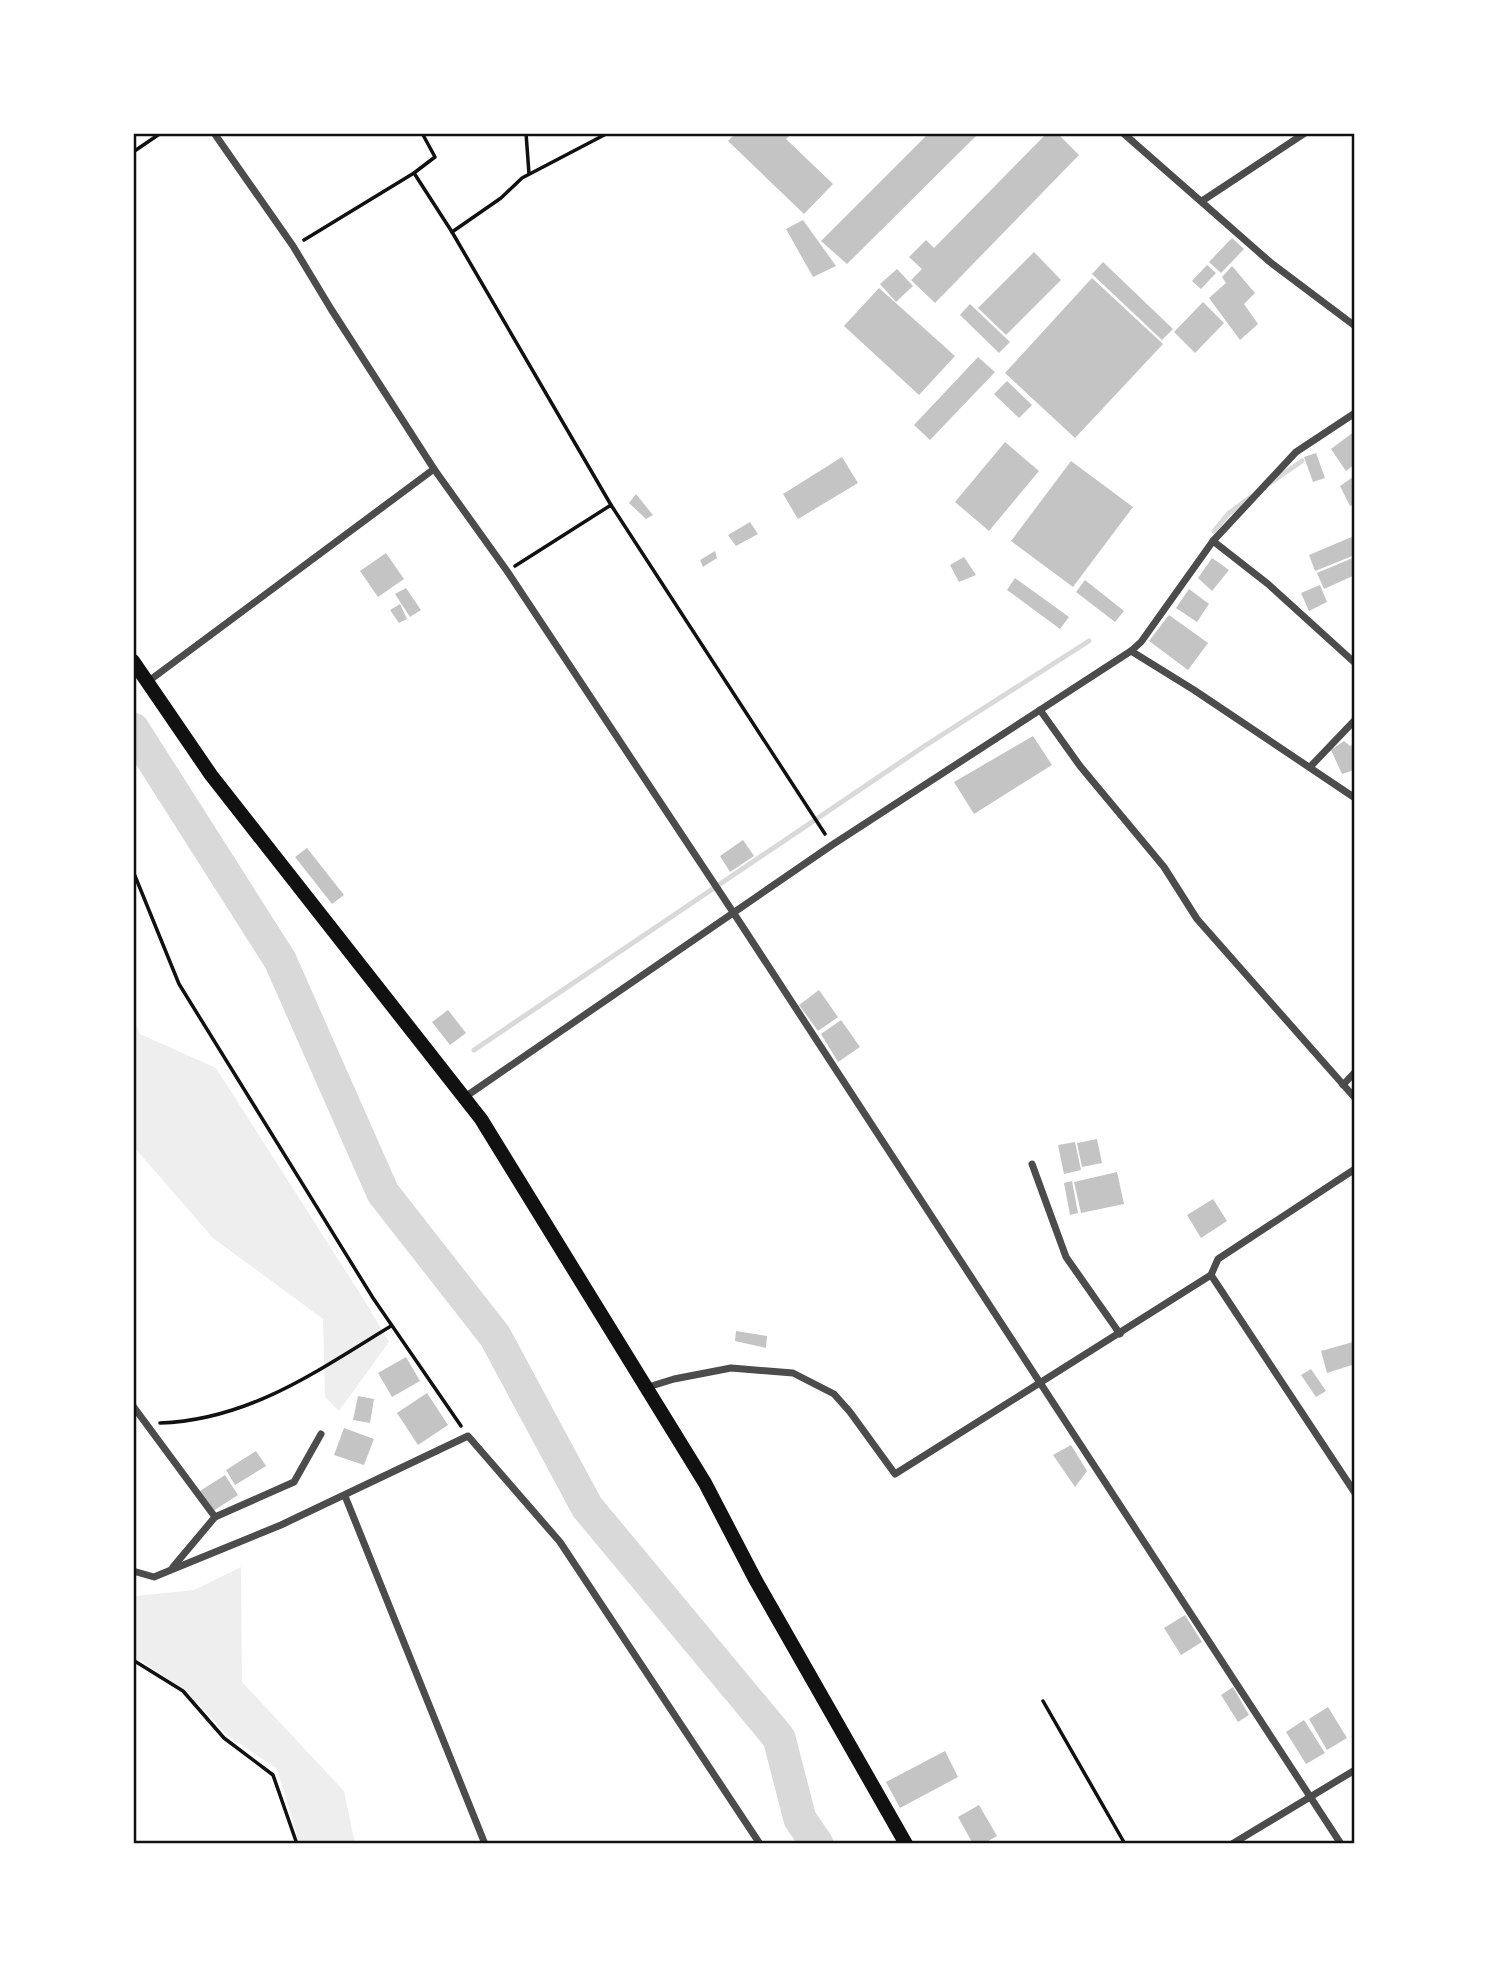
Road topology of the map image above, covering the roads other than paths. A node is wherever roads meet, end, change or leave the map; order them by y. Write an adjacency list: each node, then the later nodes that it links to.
1 (214, 133): 7 (street)
2 (1123, 133): 4 (street)
3 (1305, 133): 4 (street)
4 (1202, 201): 5 (street)
5 (1355, 326)
6 (1355, 413): 8 (street)
7 (434, 468): 12 (street); 17 (street)
8 (1213, 541): 9 (street); 11 (street)
9 (1131, 651): 13 (street); 15 (street)
10 (133, 661): 12 (main road)
11 (1355, 663)
12 (146, 683): 20 (main road)
13 (1040, 710): 17 (street); 19 (street)
14 (1355, 720): 15 (street)
15 (1310, 767): 16 (street)
16 (1355, 798)
17 (733, 912): 20 (street); 26 (street)
18 (1355, 1072): 19 (street)
19 (1343, 1084): 21 (street)
20 (465, 1097): 27 (main road)
21 (1355, 1098)
22 (1032, 1164): 25 (street)
23 (1355, 1169): 24 (street)
24 (1211, 1275): 25 (street); 30 (street)
25 (1121, 1334): 26 (street)
26 (1040, 1382): 27 (street); 36 (street)
27 (645, 1388): 39 (main road)
28 (133, 1406): 32 (street)
29 (321, 1434): 32 (street)
30 (1355, 1493)
31 (345, 1496): 33 (street); 37 (street); 38 (street)
32 (215, 1517): 33 (street)
33 (171, 1570): 34 (street)
34 (133, 1571)
35 (1355, 1770): 36 (street)
36 (1311, 1797): 40 (street); 41 (street)
37 (485, 1844)
38 (760, 1844)
39 (906, 1844)
40 (1232, 1844)
41 (1341, 1844)

